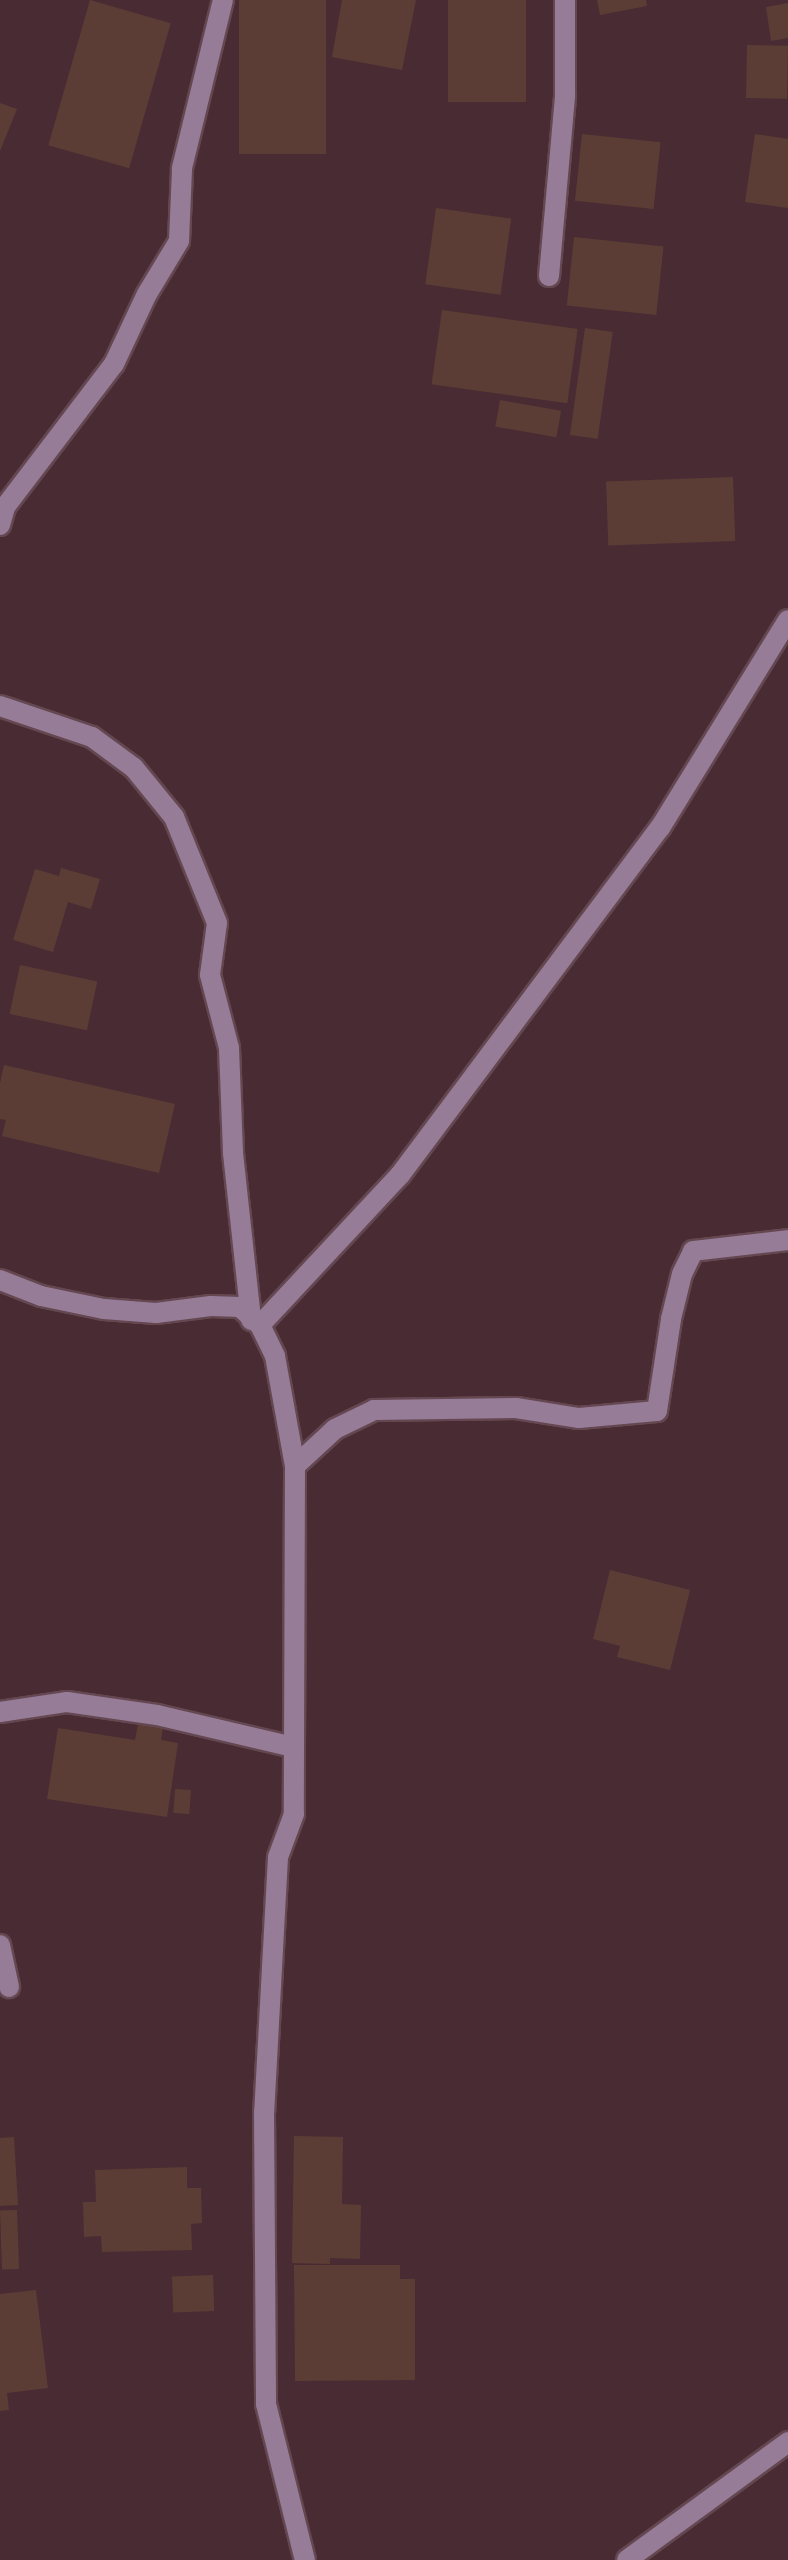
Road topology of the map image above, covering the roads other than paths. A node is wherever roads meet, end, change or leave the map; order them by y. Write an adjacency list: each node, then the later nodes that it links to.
1 (223, 0): 4 (street)
2 (565, 0): 3 (street)
3 (549, 276)
4 (0, 525)
5 (788, 620): 9 (street)
6 (0, 706): 10 (street)
7 (788, 1240): 10 (street)
8 (0, 1280): 9 (street)
9 (260, 1325): 10 (street)
10 (295, 1466): 11 (street); 13 (street)
11 (292, 1643)
12 (0, 1712): 13 (street)
13 (293, 1747): 17 (street)
14 (0, 1945): 15 (street)
15 (9, 1987)
16 (788, 2442): 18 (street)
17 (305, 2560)
18 (627, 2560)

